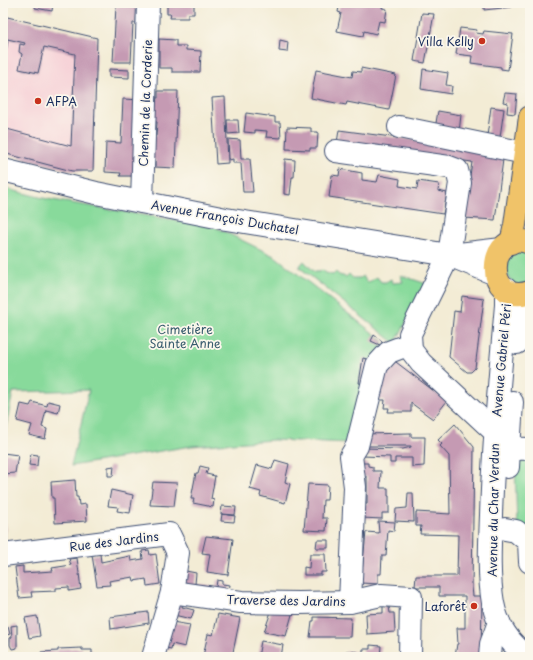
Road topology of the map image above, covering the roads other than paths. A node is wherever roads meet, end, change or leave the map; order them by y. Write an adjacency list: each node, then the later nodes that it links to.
1 (148, 3): 7 (street, Chemin de la Corderie)
2 (530, 117): 5 (main road)
3 (399, 127): 5 (street)
4 (336, 151): 9 (street)
5 (525, 153): 8 (main road)
6 (3, 170): 7 (street, Avenue François Duchatel)
7 (142, 202): 9 (street, Avenue François Duchatel)
8 (514, 245): 9 (street, Avenue François Duchatel); 10 (main road)
9 (449, 255): 10 (street, Avenue François Duchatel); 12 (street)
10 (501, 282): 11 (main road); 14 (street, Avenue Gabriel Péri)
11 (530, 293): 13 (street, Avenue Gabriel Péri)
12 (410, 344): 14 (street); 19 (street)
13 (523, 351): 14 (street, Avenue Gabriel Péri)
14 (507, 444): 15 (street, Avenue du Char Verdun); 20 (street, Avenue du Char Verdun)
15 (505, 529): 17 (street); 20 (street, Avenue du Char Verdun)
16 (3, 555): 18 (street, Rue des Jardins)
17 (530, 562)
18 (172, 592): 19 (street, Traverse des Jardins); 22 (street, Rue des Jardins)
19 (350, 602): 23 (street, Traverse des Jardins)
20 (504, 618): 21 (street); 24 (street, Avenue du Char Verdun); 25 (street)
21 (530, 645)
22 (153, 657)
23 (410, 657)
24 (490, 657)
25 (529, 657)

